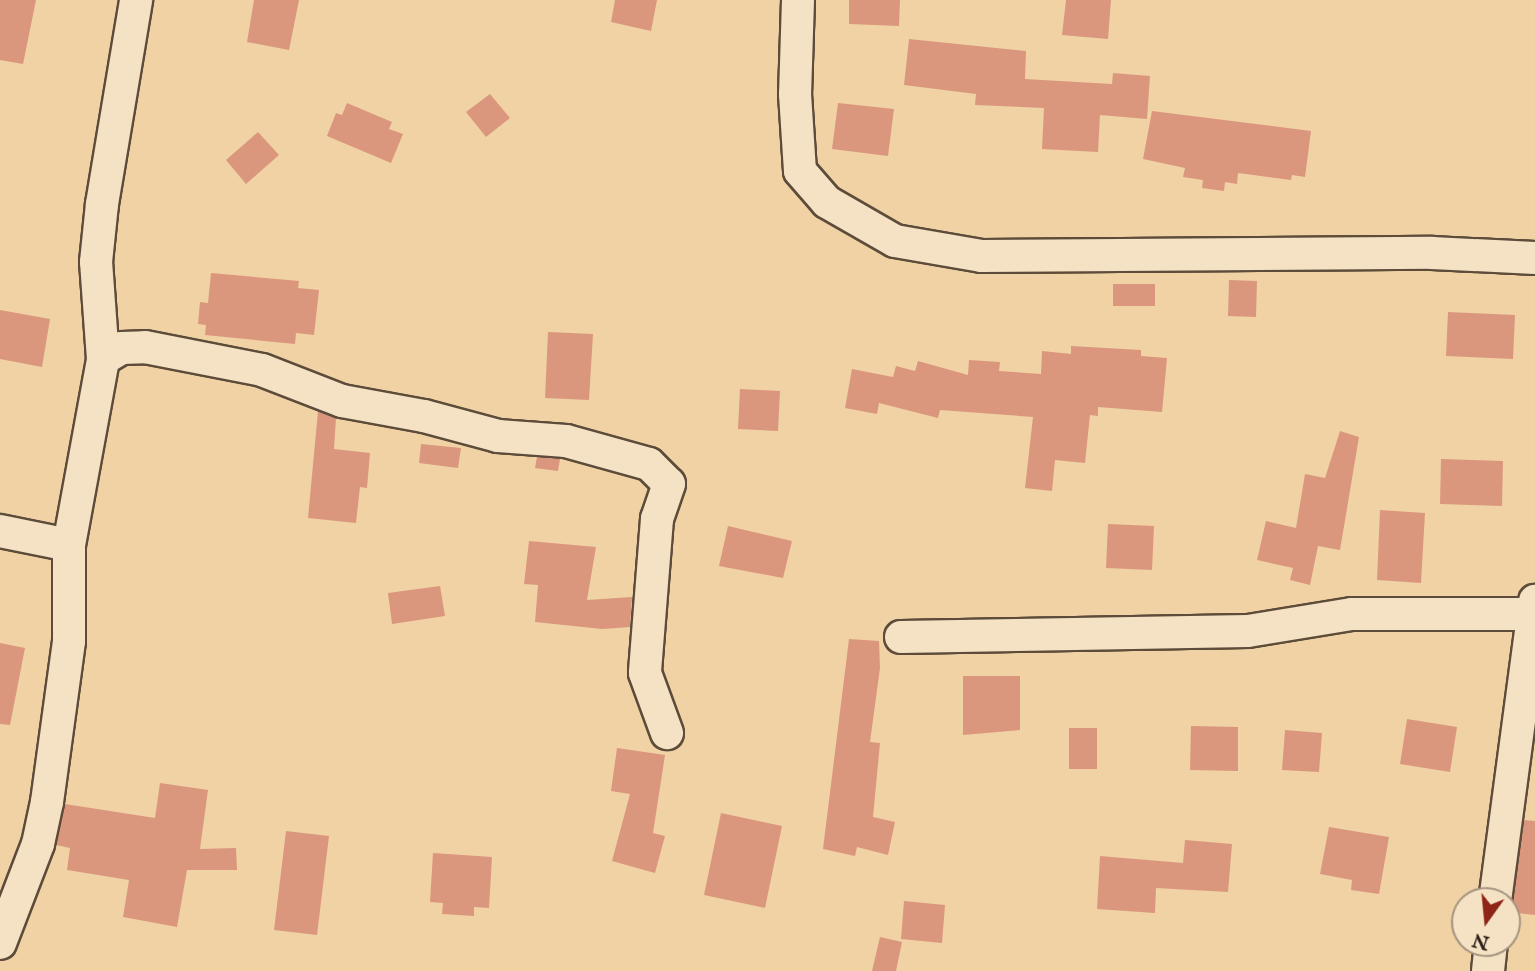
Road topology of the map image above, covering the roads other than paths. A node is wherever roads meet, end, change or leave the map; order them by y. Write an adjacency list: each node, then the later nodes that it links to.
1 (136, 0): 4 (street)
2 (798, 0): 3 (street)
3 (1535, 258)
4 (103, 359): 6 (street); 9 (street)
5 (0, 531): 6 (street)
6 (69, 545): 11 (street)
7 (1534, 608): 8 (street); 10 (street)
8 (901, 637)
9 (667, 733)
10 (1497, 887)
11 (0, 943)

